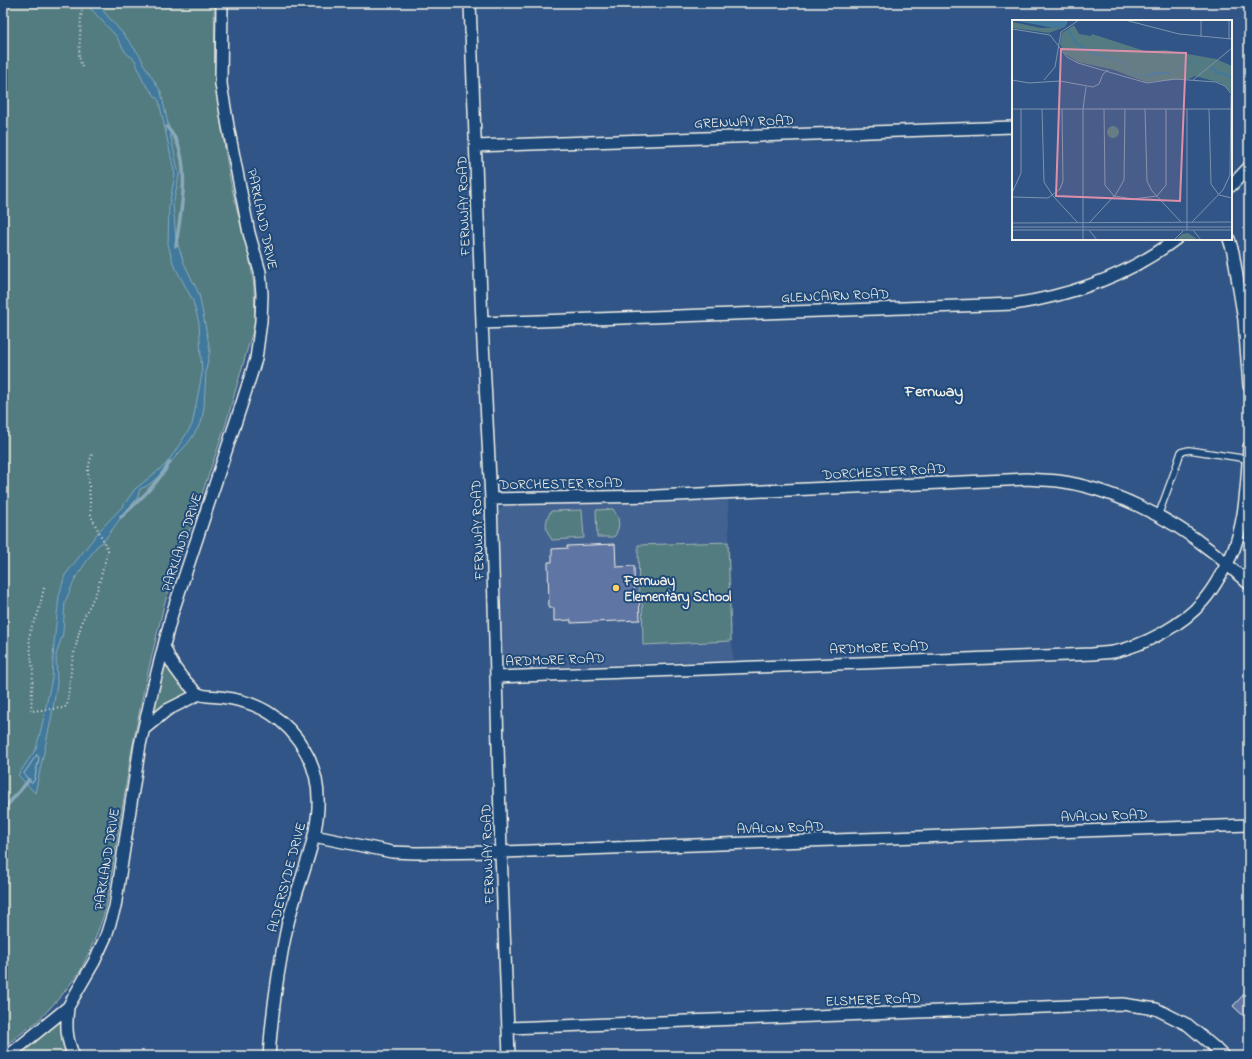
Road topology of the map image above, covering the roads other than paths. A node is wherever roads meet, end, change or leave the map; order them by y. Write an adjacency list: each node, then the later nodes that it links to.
1 (222, 3): 17 (street, PARKLAND DRIVE)
2 (470, 3): 4 (street, FERNWAY ROAD)
3 (1012, 127): 4 (street, GRENWAY ROAD)
4 (476, 146): 9 (street, FERNWAY ROAD)
5 (1249, 166): 6 (street)
6 (1232, 185)
7 (1174, 240): 9 (street, GLENCAIRN ROAD)
8 (1229, 240): 10 (street)
9 (482, 323): 13 (street, FERNWAY ROAD)
10 (1249, 386)
11 (1249, 446): 12 (street, ARDMORE ROAD)
12 (1248, 459): 14 (lane); 15 (street, ARDMORE ROAD)
13 (491, 499): 14 (street, DORCHESTER ROAD); 18 (street, FERNWAY ROAD)
14 (1158, 516): 15 (street, DORCHESTER ROAD)
15 (1228, 564): 16 (street, DORCHESTER ROAD); 18 (street, ARDMORE ROAD)
16 (1249, 584)
17 (164, 646): 19 (street); 20 (street, PARKLAND DRIVE)
18 (497, 677): 23 (street, FERNWAY ROAD)
19 (199, 694): 20 (street); 22 (street, ALDERSYDE DRIVE)
20 (144, 729): 24 (street, PARKLAND DRIVE)
21 (1249, 825): 23 (street, AVALON ROAD)
22 (314, 836): 23 (street, AVALON ROAD); 28 (street, ALDERSYDE DRIVE)
23 (501, 852): 25 (street, FERNWAY ROAD)
24 (68, 1007): 26 (street, PARKLAND DRIVE); 27 (street)
25 (509, 1028): 29 (street, FERNWAY ROAD); 30 (street, ELSMERE ROAD)
26 (8, 1056)
27 (74, 1056)
28 (269, 1056)
29 (510, 1056)
30 (1223, 1056)

